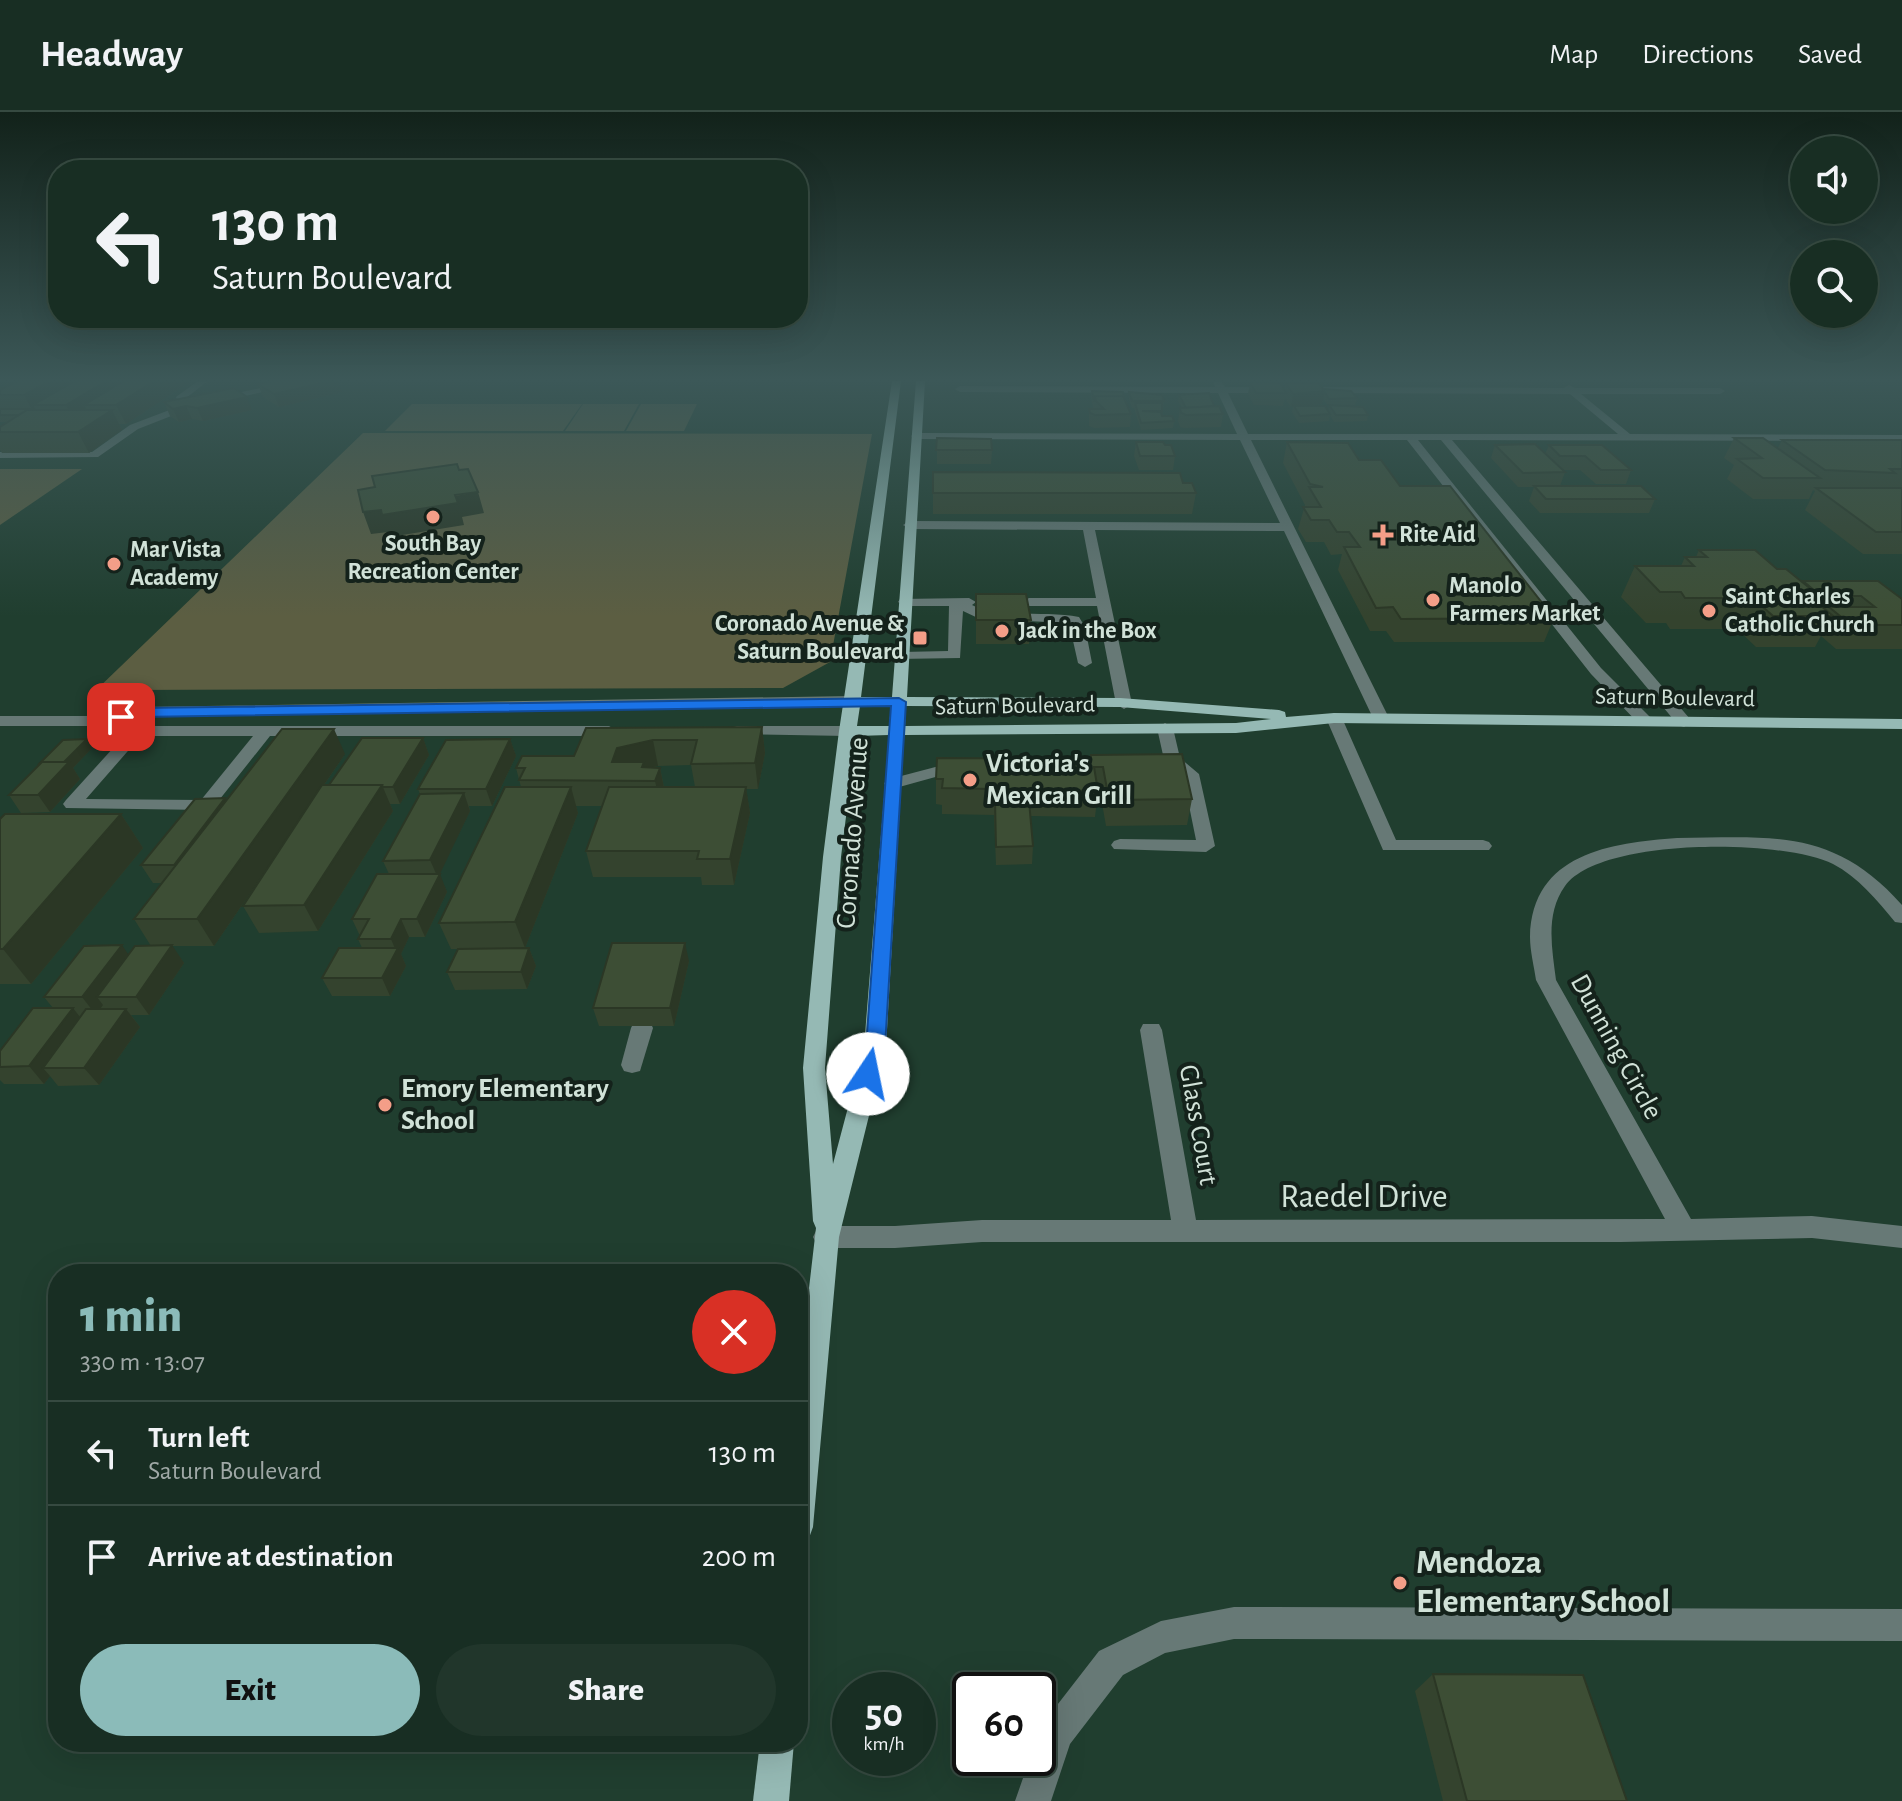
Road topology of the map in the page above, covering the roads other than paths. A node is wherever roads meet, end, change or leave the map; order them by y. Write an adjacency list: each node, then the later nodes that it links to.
1 (887, 460): 14 (main road, Coronado Avenue)
2 (914, 460): 6 (main road, Coronado Avenue)
3 (1257, 460): 8 (street)
4 (1428, 460): 22 (street)
5 (1463, 460): 23 (street)
6 (909, 525): 7 (street); 9 (main road, Coronado Avenue)
7 (1088, 526): 8 (street); 11 (street)
8 (1289, 527): 18 (street)
9 (905, 602): 10 (street); 12 (main road, Coronado Avenue)
10 (956, 602): 11 (street); 12 (street); 13 (street)
11 (1103, 602): 16 (street)
12 (902, 656): 15 (main road, Coronado Avenue)
13 (1085, 663)
14 (852, 701): 15 (main road, Saturn Boulevard); 21 (street, Saturn Boulevard); 30 (main road, Coronado Avenue)
15 (899, 702): 16 (main road, Saturn Boulevard); 31 (main road, Coronado Avenue)
16 (1124, 704): 19 (main road, Saturn Boulevard)
17 (1334, 718): 18 (main road, Saturn Boulevard); 19 (main road, Saturn Boulevard); 37 (street)
18 (1381, 718): 22 (main road, Saturn Boulevard)
19 (1304, 719): 25 (main road, Saturn Boulevard)
20 (0, 721): 21 (street, Saturn Boulevard)
21 (104, 721): 26 (street, Saturn Boulevard)
22 (1646, 722): 23 (main road, Saturn Boulevard)
23 (1684, 722): 24 (main road, Saturn Boulevard)
24 (1902, 724)
25 (1165, 728): 31 (main road, Saturn Boulevard); 32 (street)
26 (138, 730): 27 (street, Saturn Boulevard); 27 (street)
27 (265, 731): 28 (street, Saturn Boulevard)
28 (626, 731)
29 (720, 731): 30 (street, Saturn Boulevard)
30 (847, 731): 31 (main road, Saturn Boulevard); 44 (main road, Coronado Avenue)
31 (896, 731): 35 (main road, Coronado Avenue)
32 (1172, 760): 33 (street); 36 (street)
33 (1141, 761)
34 (974, 762): 35 (street)
35 (892, 784): 44 (main road, Coronado Avenue)
36 (1120, 845)
37 (1483, 846)
38 (1902, 917): 43 (street, Dunning Circle)
39 (642, 1028): 41 (street)
40 (1151, 1030): 42 (street, Glass Court)
41 (632, 1065)
42 (1185, 1230): 43 (street, Raedel Drive); 44 (street, Raedel Drive)
43 (1684, 1230): 45 (street, Raedel Drive)
44 (826, 1237): 46 (main road, Coronado Avenue)
45 (1902, 1237)
46 (808, 1423)
47 (1902, 1625): 50 (street)
48 (776, 1752): 49 (main road)
49 (771, 1801)
50 (1033, 1801)

